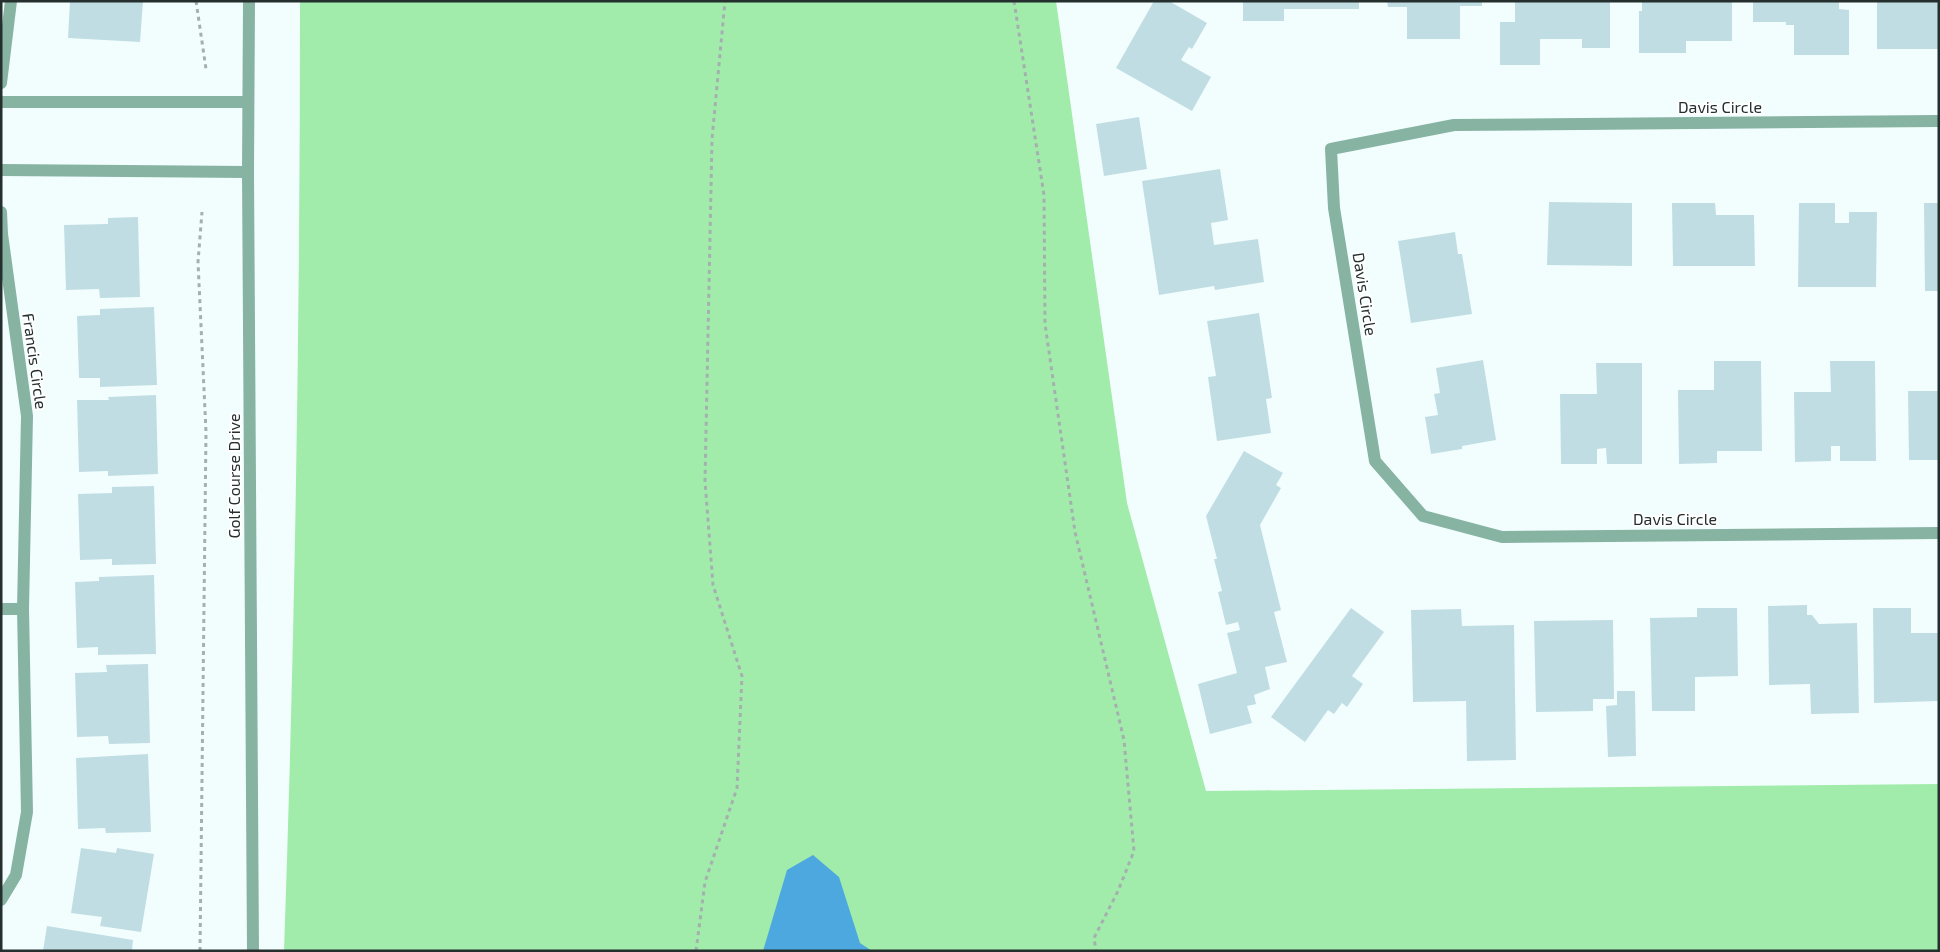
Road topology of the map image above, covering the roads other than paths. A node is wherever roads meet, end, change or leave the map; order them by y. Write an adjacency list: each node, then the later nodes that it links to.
1 (11, 1): 3 (street)
2 (249, 1): 5 (street, Golf Course Drive)
3 (1, 83)
4 (1, 102): 5 (street)
5 (248, 102): 8 (street, Golf Course Drive)
6 (1939, 121): 11 (street, Davis Circle)
7 (1, 170): 8 (street)
8 (248, 172): 15 (street, Golf Course Drive)
9 (1, 212): 10 (street, Francis Circle)
10 (5, 292): 13 (street, Francis Circle)
11 (1939, 533)
12 (1, 609): 13 (street)
13 (23, 609): 14 (street, Francis Circle)
14 (1, 900)
15 (253, 951)

